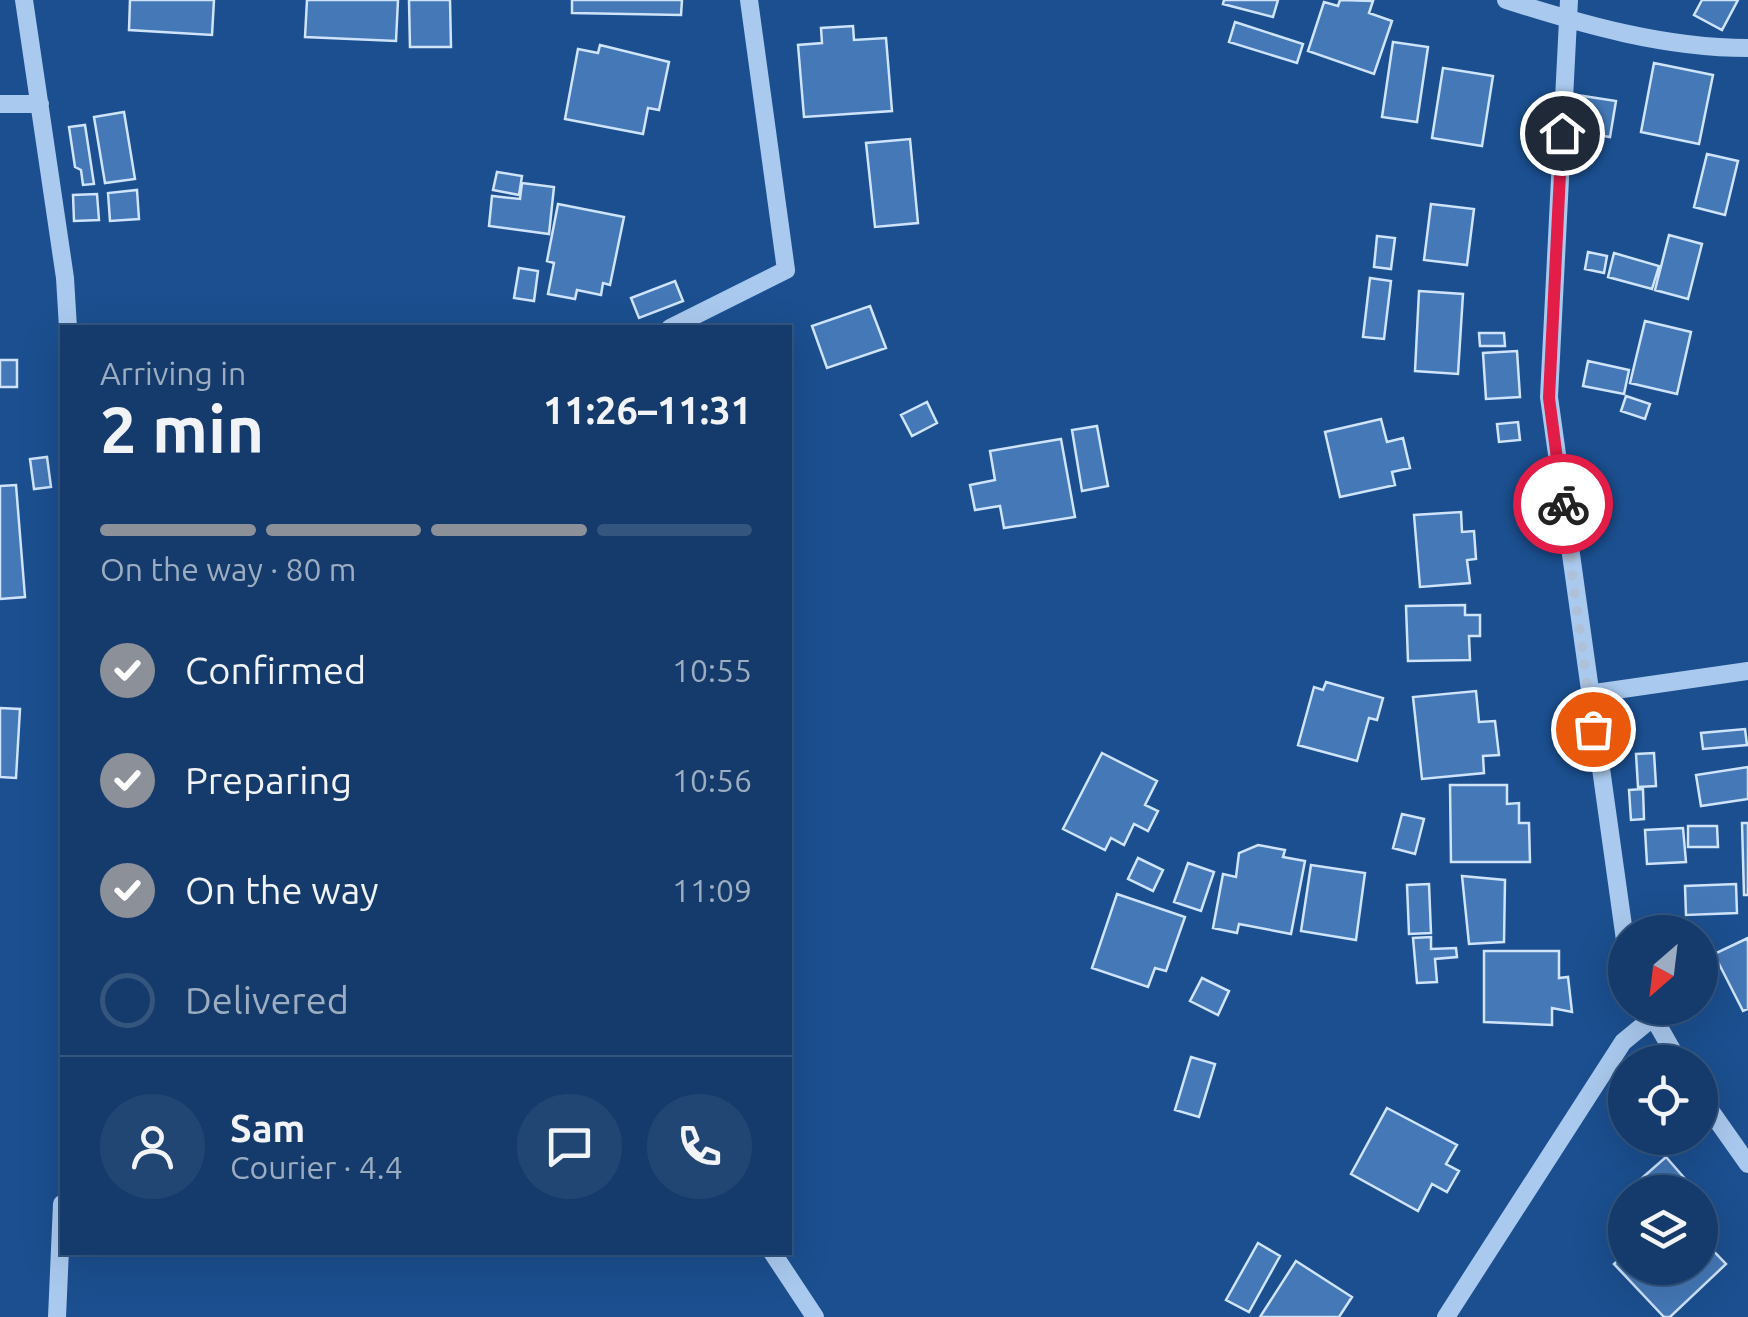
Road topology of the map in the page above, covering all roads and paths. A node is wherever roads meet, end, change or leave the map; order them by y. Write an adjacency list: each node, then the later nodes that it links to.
1 (24, 0): 8 (street)
2 (749, 0): 10 (street)
3 (1506, 0): 5 (street)
4 (1569, 0): 5 (street)
5 (1567, 20): 6 (street); 12 (street)
6 (1748, 48)
7 (0, 104): 8 (street)
8 (40, 104): 9 (street)
9 (68, 325)
10 (676, 325)
11 (1748, 671): 12 (street)
12 (1588, 694): 13 (street)
13 (1621, 915)
14 (1638, 1025): 21 (street)
15 (1718, 1122): 16 (street)
16 (1748, 1164)
17 (60, 1249): 19 (street)
18 (774, 1255): 20 (street)
19 (57, 1317)
20 (816, 1317)
21 (1446, 1317)

